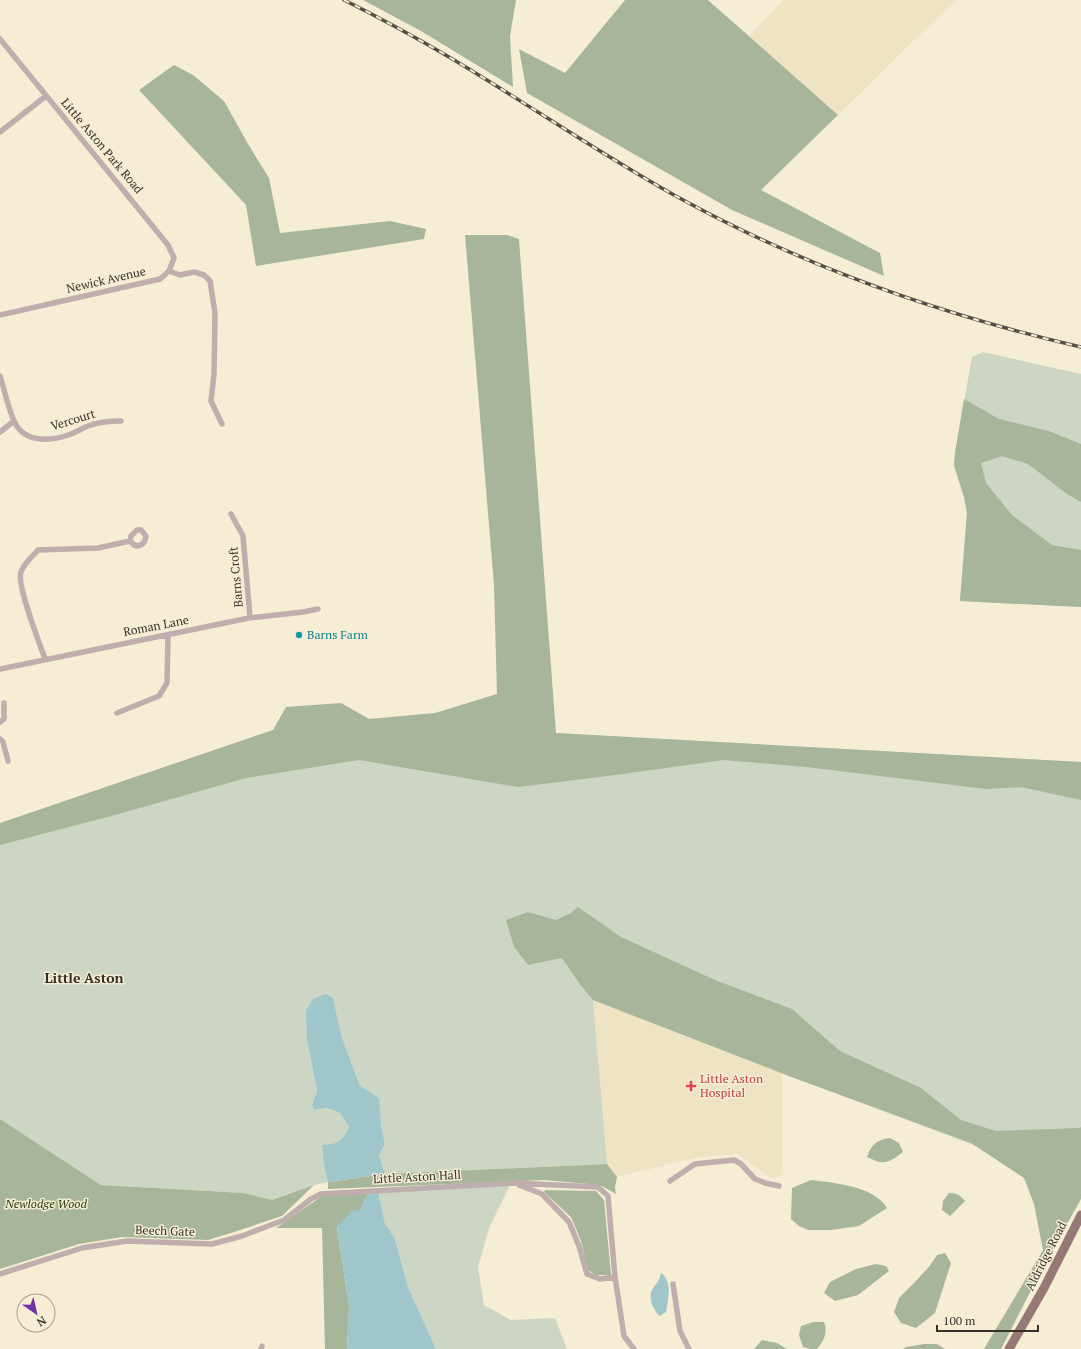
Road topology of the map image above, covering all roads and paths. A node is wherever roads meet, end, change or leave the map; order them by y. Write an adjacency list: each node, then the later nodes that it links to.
1 (0, 39): 2 (street, Little Aston Park Road)
2 (46, 96): 3 (street); 4 (street, Little Aston Park Road)
3 (0, 132)
4 (169, 271): 5 (street, Newick Avenue); 9 (street)
5 (0, 315)
6 (0, 376): 7 (street, Vercourt)
7 (14, 421): 8 (street, Vercourt); 10 (street)
8 (121, 421)
9 (222, 424)
10 (0, 432)
11 (231, 514): 14 (street, Barns Croft)
12 (130, 541): 16 (street)
13 (318, 609): 14 (street, Roman Lane)
14 (250, 617): 15 (street, Roman Lane)
15 (168, 635): 16 (street, Roman Lane); 19 (street)
16 (45, 659): 17 (street, Roman Lane)
17 (0, 669)
18 (4, 703): 20 (street)
19 (117, 712)
20 (0, 722)
21 (0, 739): 22 (street)
22 (8, 761)
23 (670, 1181): 25 (street)
24 (514, 1183): 26 (street, Little Aston Hall); 29 (street, Little Aston Hall); 29 (street, Little Aston Hall)
25 (779, 1186)
26 (321, 1194): 28 (street, Beech Gate)
27 (1081, 1215): 33 (main road, Aldridge Road)
28 (0, 1274)
29 (615, 1277): 31 (street, Little Aston Hall)
30 (673, 1284): 32 (street)
31 (634, 1349)
32 (689, 1349)
33 (1009, 1349)

